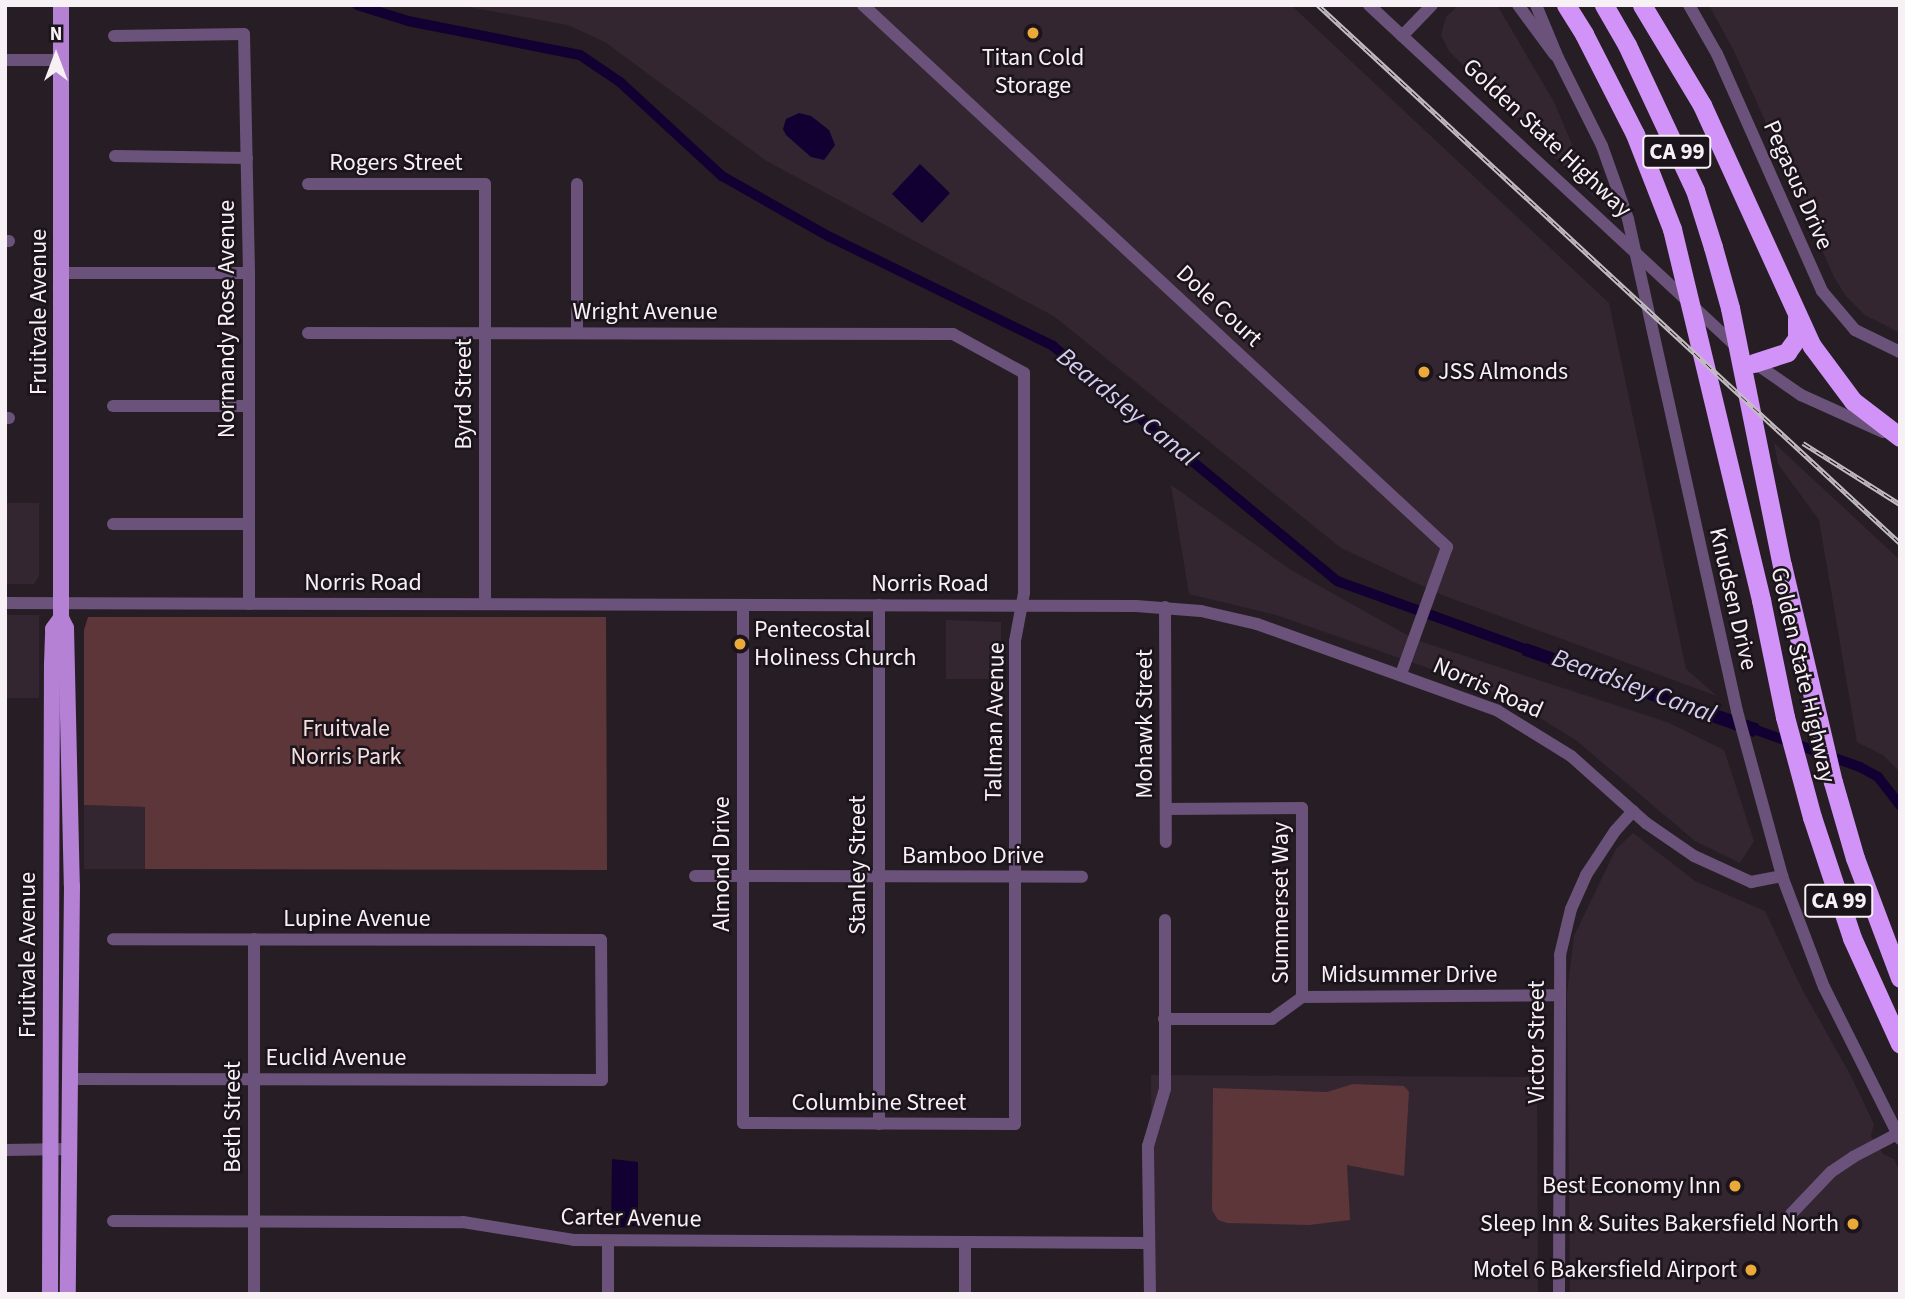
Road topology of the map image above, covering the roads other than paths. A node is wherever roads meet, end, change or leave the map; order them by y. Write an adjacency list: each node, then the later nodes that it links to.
1 (61, 5): 15 (main road, Fruitvale Avenue)
2 (863, 5): 43 (street, Dole Court)
3 (1369, 5): 12 (street, Golden State Highway)
4 (1432, 5): 12 (street)
5 (1518, 5): 13 (street, Knudsen Drive)
6 (1536, 5): 13 (street, Knudsen Drive)
7 (1566, 5): 62 (highway, Golden State Highway / CA 99)
8 (1604, 5): 58 (highway, Golden State Highway / CA 99)
9 (1642, 5): 23 (highway)
10 (1689, 5): 28 (street, Pegasus Drive)
11 (114, 36): 17 (street, Normandy Rose Avenue)
12 (1402, 36): 29 (street, Golden State Highway)
13 (1558, 58): 50 (street, Knudsen Drive)
14 (5, 60): 15 (street)
15 (61, 60): 21 (main road, Fruitvale Avenue)
16 (115, 156): 17 (street)
17 (247, 158): 22 (street, Normandy Rose Avenue)
18 (308, 184): 19 (street, Rogers Street)
19 (485, 184): 25 (street, Byrd Street)
20 (578, 184): 26 (street)
21 (61, 273): 22 (street); 42 (main road, Fruitvale Avenue)
22 (249, 273): 31 (street, Normandy Rose Avenue)
23 (1796, 314): 29 (highway); 32 (highway)
24 (308, 332): 25 (street, Wright Avenue)
25 (485, 332): 26 (street, Wright Avenue); 37 (street, Byrd Street)
26 (577, 333): 27 (street, Wright Avenue)
27 (979, 348): 40 (street, Tallman Avenue)
28 (1900, 352)
29 (1754, 363): 32 (street)
30 (113, 405): 31 (street)
31 (249, 405): 34 (street, Normandy Rose Avenue)
32 (1900, 438)
33 (113, 524): 34 (street)
34 (249, 524): 36 (street, Normandy Rose Avenue)
35 (5, 603): 42 (street, Norris Road)
36 (249, 604): 37 (street, Norris Road); 42 (street, Norris Road)
37 (485, 604): 38 (street, Norris Road)
38 (743, 605): 39 (street, Norris Road); 51 (street, Almond Drive)
39 (879, 605): 40 (street, Norris Road); 52 (street, Stanley Street)
40 (1023, 606): 41 (street, Norris Road); 53 (street, Tallman Avenue)
41 (1165, 607): 43 (street, Norris Road); 44 (street, Mohawk Street)
42 (61, 611): 46 (main road, Fruitvale Avenue); 47 (main road, Fruitvale Avenue)
43 (1401, 674): 45 (street, Norris Road)
44 (1166, 809): 48 (street, Mohawk Street); 60 (street, Summerset Way)
45 (1633, 811): 50 (street, Norris Road); 59 (street, Victor Street)
46 (51, 838): 47 (main road); 72 (main road, Fruitvale Avenue)
47 (70, 838): 63 (main road, Fruitvale Avenue)
48 (1166, 842)
49 (695, 876): 51 (street, Bamboo Drive)
50 (1782, 876): 69 (street, Knudsen Drive)
51 (743, 877): 52 (street, Bamboo Drive); 66 (street, Almond Drive)
52 (879, 877): 53 (street, Bamboo Drive); 67 (street, Stanley Street)
53 (1015, 877): 54 (street, Bamboo Drive); 68 (street, Tallman Avenue)
54 (1082, 877)
55 (1166, 920): 61 (street)
56 (113, 939): 57 (street, Lupine Avenue)
57 (254, 939): 64 (street, Beth Street); 65 (street, Lupine Avenue)
58 (1900, 978)
59 (1558, 995): 60 (street, Midsummer Drive); 85 (street, Victor Street)
60 (1302, 997): 61 (street)
61 (1164, 1019): 78 (street)
62 (1900, 1044)
63 (70, 1079): 64 (street, Euclid Avenue); 70 (main road, Fruitvale Avenue)
64 (254, 1079): 65 (street, Euclid Avenue); 75 (street, Beth Street)
65 (602, 1080)
66 (743, 1123): 67 (street, Columbine Street)
67 (879, 1124): 68 (street, Columbine Street)
68 (1015, 1124)
69 (1898, 1137): 73 (street)
70 (70, 1149): 72 (street); 80 (main road, Fruitvale Avenue)
71 (5, 1150): 72 (street)
72 (51, 1150): 79 (main road, Fruitvale Avenue)
73 (1791, 1214)
74 (113, 1221): 75 (street, Carter Avenue)
75 (254, 1222): 76 (street, Carter Avenue); 81 (street, Beth Street)
76 (608, 1241): 77 (street, Carter Avenue); 82 (street)
77 (965, 1242): 78 (street, Carter Avenue); 83 (street)
78 (1149, 1243): 84 (street)
79 (50, 1294)
80 (68, 1294)
81 (254, 1294)
82 (608, 1294)
83 (965, 1294)
84 (1150, 1294)
85 (1559, 1294)

